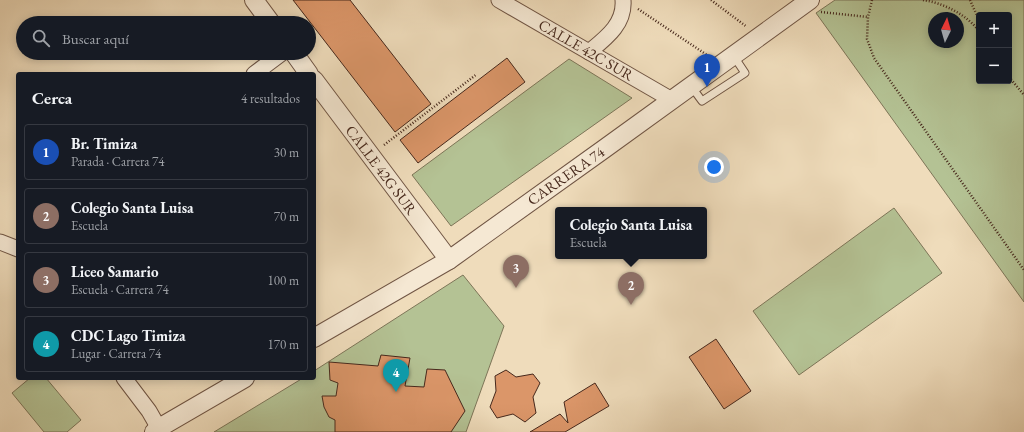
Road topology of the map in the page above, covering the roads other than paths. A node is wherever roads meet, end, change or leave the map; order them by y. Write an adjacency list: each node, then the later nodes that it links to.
1 (254, 0): 5 (street)
2 (499, 0): 6 (street, CALLE 42C SUR)
3 (624, 0): 6 (street)
4 (812, 6): 9 (street, CARRERA 74)
5 (266, 16)
6 (589, 52): 14 (street, CALLE 42C SUR)
7 (273, 60): 10 (street)
8 (299, 60): 11 (street)
9 (727, 60): 13 (street, CARRERA 74); 13 (lane)
10 (257, 72)
11 (308, 72)
12 (316, 83): 17 (street, CALLE 42G SUR)
13 (691, 86): 14 (street, CARRERA 74)
14 (672, 100): 17 (street, CARRERA 74)
15 (0, 242): 16 (street)
16 (16, 247)
17 (449, 260): 18 (street, CARRERA 74)
18 (316, 337)
19 (126, 380): 21 (street)
20 (243, 380): 21 (street)
21 (158, 431)

